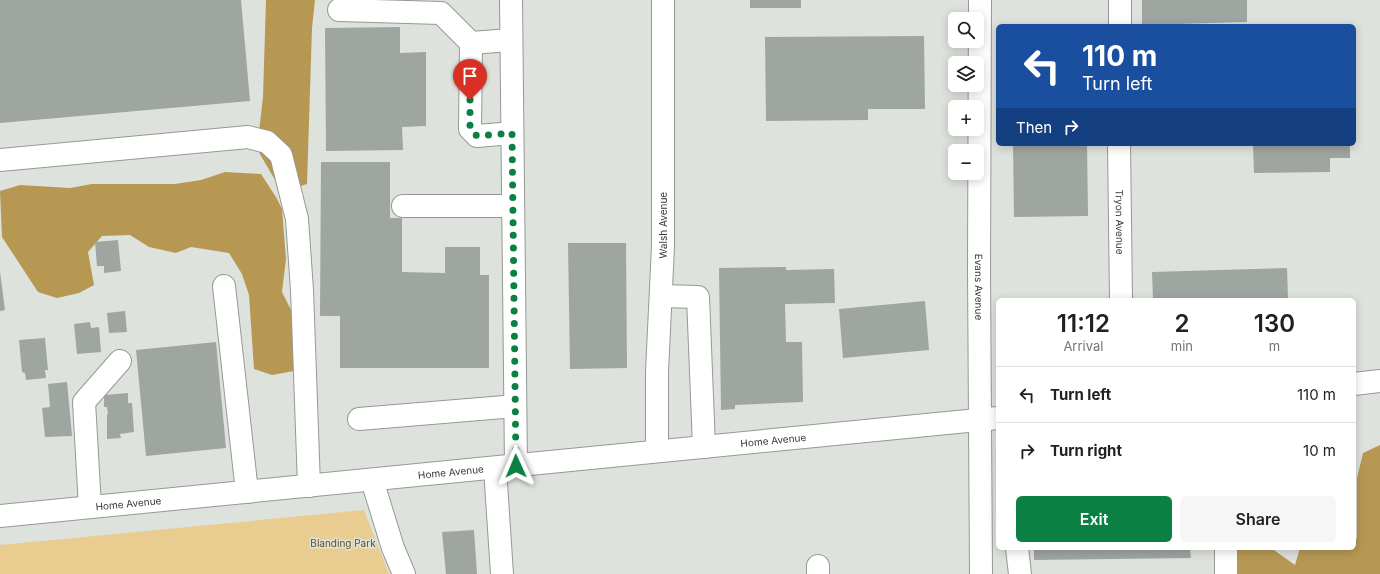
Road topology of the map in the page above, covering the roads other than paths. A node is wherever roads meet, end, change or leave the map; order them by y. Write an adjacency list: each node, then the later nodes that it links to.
1 (511, 0): 7 (street)
2 (663, 0): 15 (street, Walsh Avenue)
3 (980, 0): 22 (street, Evans Avenue)
4 (1120, 0): 6 (street)
5 (339, 10): 8 (street)
6 (1120, 24)
7 (511, 40): 8 (street); 9 (street)
8 (471, 43): 9 (street)
9 (512, 133): 13 (street)
10 (1119, 146): 16 (street, Tryon Avenue)
11 (0, 160): 27 (street)
12 (404, 206): 13 (street)
13 (513, 206): 20 (street)
14 (224, 286): 28 (street)
15 (661, 296): 23 (street); 24 (street, Walsh Avenue)
16 (1121, 298)
17 (120, 361): 29 (street)
18 (1380, 381): 19 (street)
19 (1356, 384)
20 (515, 406): 21 (street); 25 (street)
21 (359, 419)
22 (989, 419): 23 (street, Home Avenue); 35 (street, Evans Avenue)
23 (704, 447): 24 (street, Home Avenue)
24 (657, 450): 25 (street, Home Avenue)
25 (505, 467): 26 (street, Home Avenue); 34 (street)
26 (372, 480): 27 (street, Home Avenue); 33 (street)
27 (309, 486): 28 (street, Home Avenue)
28 (246, 492): 29 (street, Home Avenue)
29 (90, 507): 30 (street, Home Avenue)
30 (0, 516)
31 (1017, 550): 36 (street)
32 (1226, 550): 37 (street)
33 (404, 574)
34 (502, 574)
35 (981, 574)
36 (1020, 574)
37 (1226, 574)

